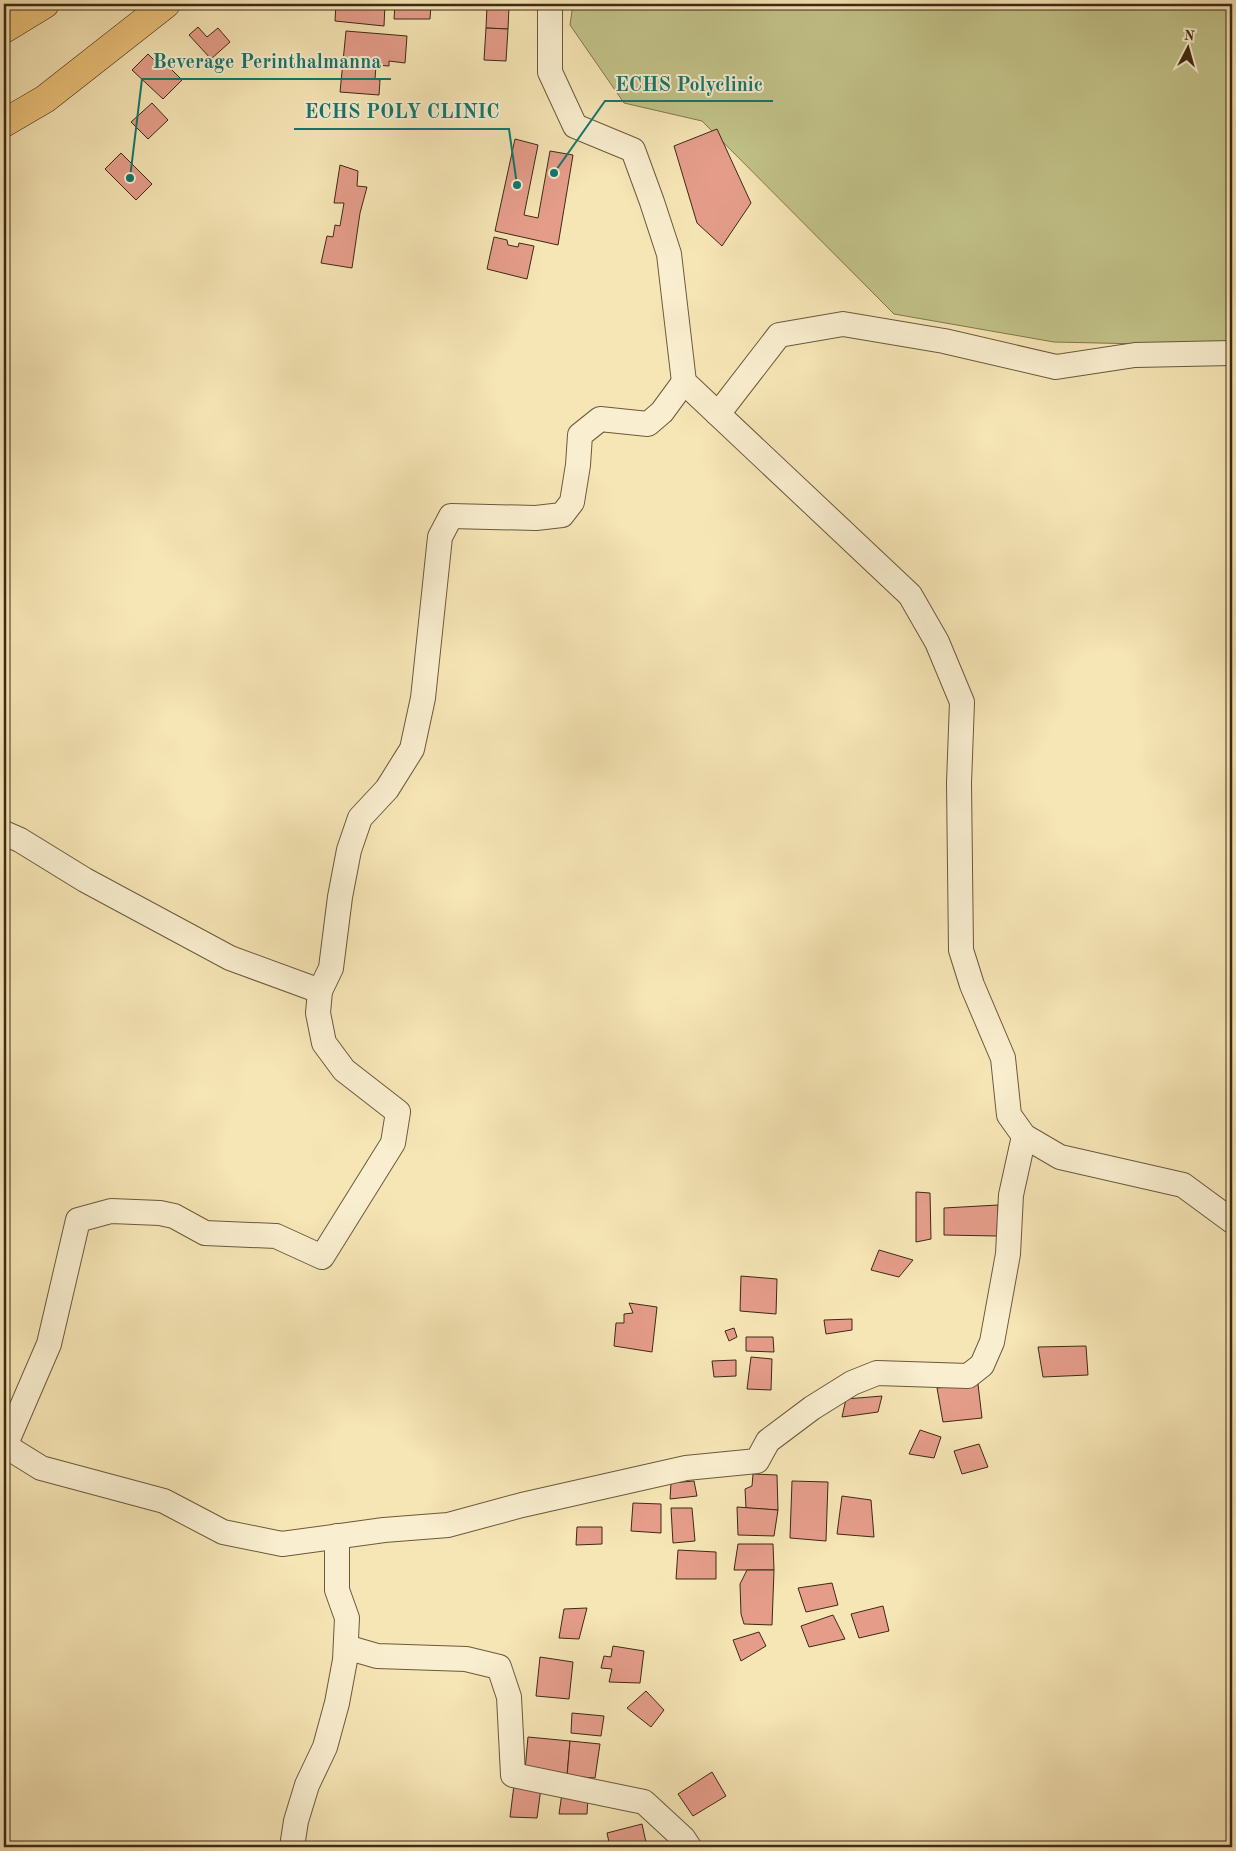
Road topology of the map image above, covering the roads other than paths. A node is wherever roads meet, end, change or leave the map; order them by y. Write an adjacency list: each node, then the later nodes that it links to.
1 (45, 4): 4 (highway)
2 (166, 4): 5 (highway)
3 (550, 4): 7 (street)
4 (5, 25)
5 (4, 123)
6 (1232, 353): 8 (street)
7 (684, 382): 8 (street); 10 (street)
8 (718, 414): 11 (street)
9 (4, 833): 10 (street)
10 (320, 991): 13 (street)
11 (1024, 1136): 12 (street); 14 (street)
12 (1232, 1221)
13 (4, 1446): 14 (street)
14 (337, 1536): 15 (street)
15 (346, 1647): 16 (street); 17 (street)
16 (292, 1847)
17 (689, 1847)

